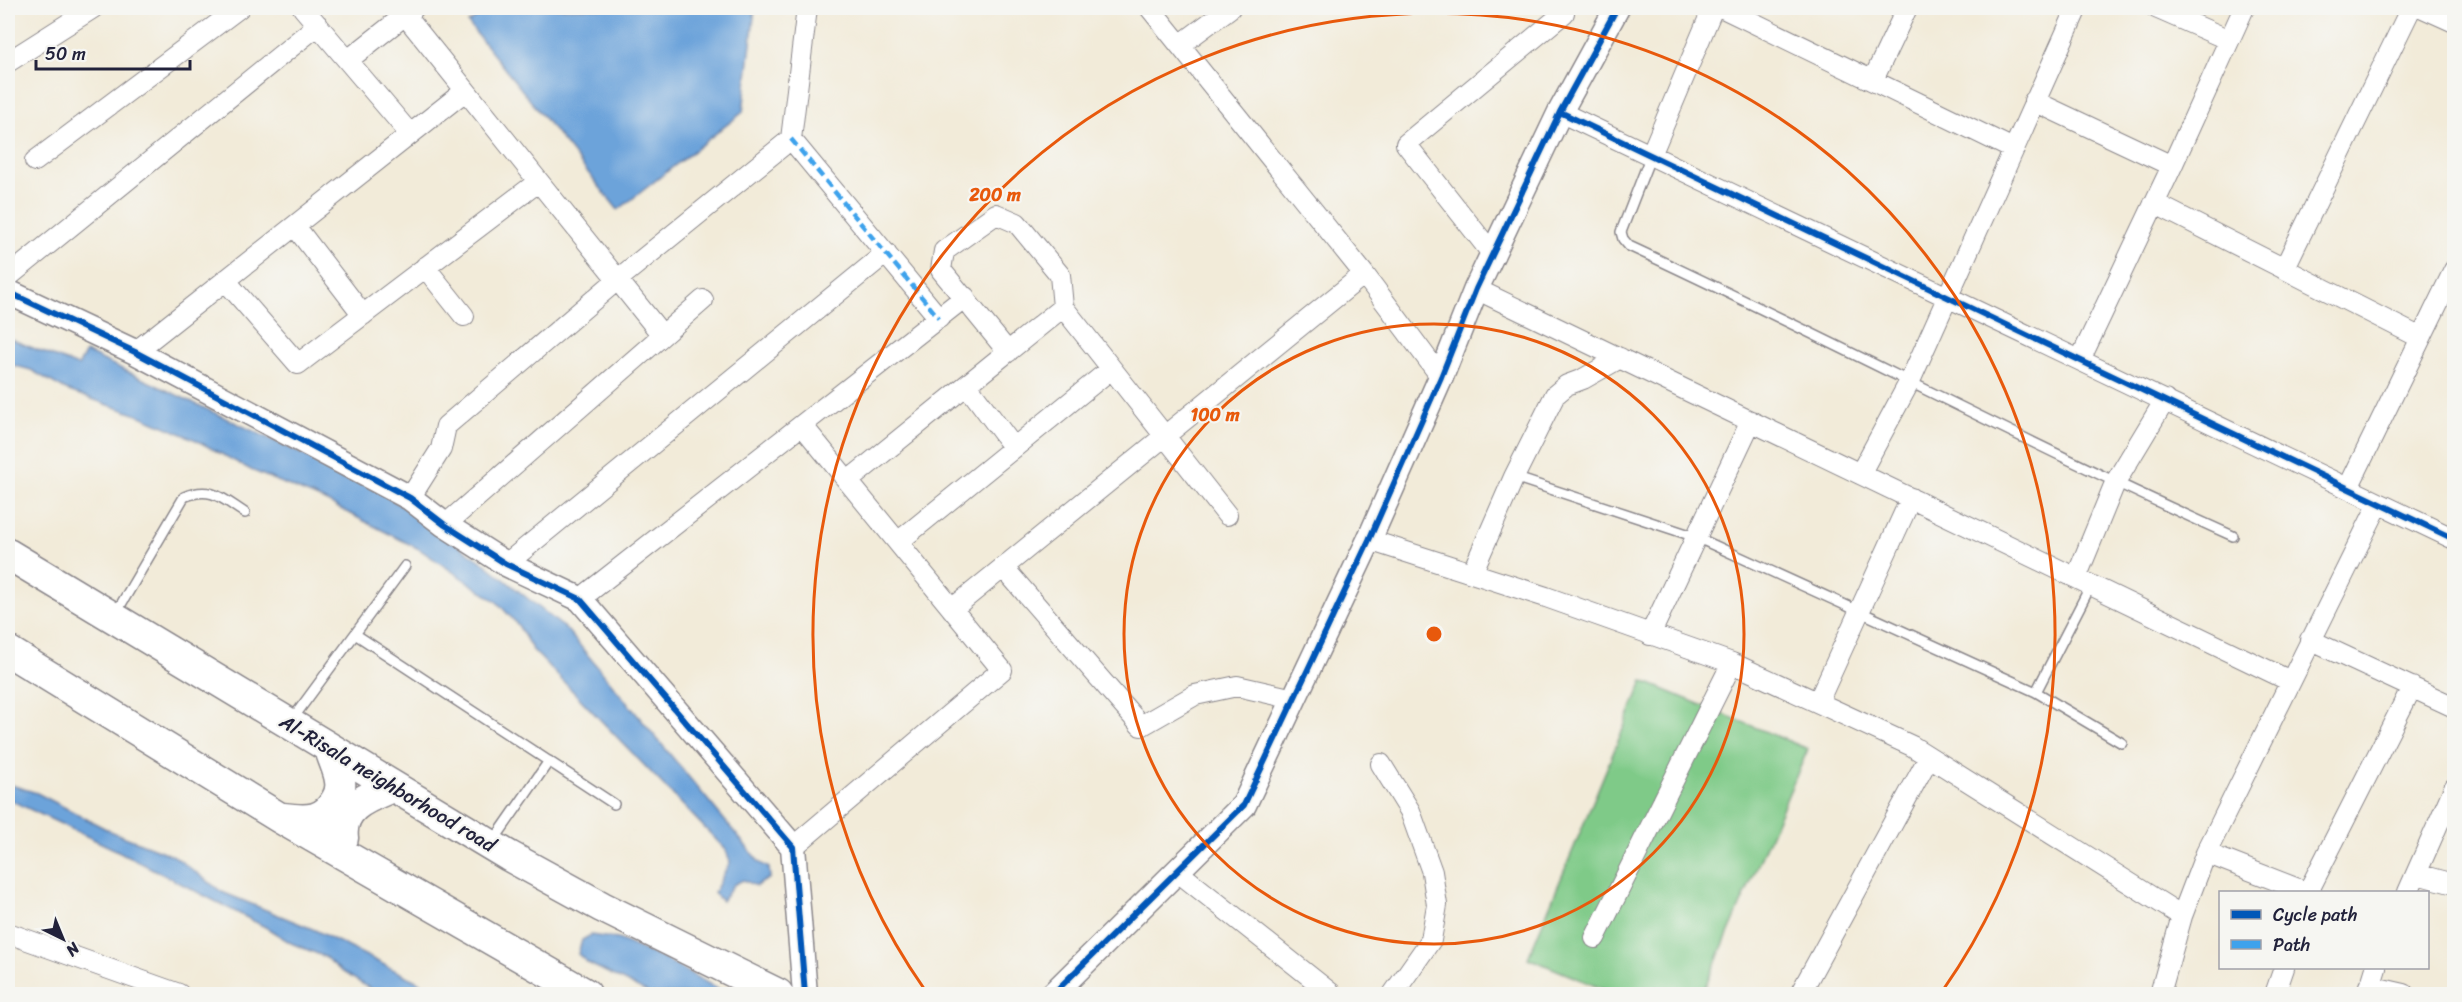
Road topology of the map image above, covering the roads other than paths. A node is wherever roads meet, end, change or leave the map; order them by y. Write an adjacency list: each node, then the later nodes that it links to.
1 (93, 8): 23 (street)
2 (239, 8): 32 (street)
3 (303, 8): 19 (street)
4 (807, 8): 29 (street)
5 (1150, 8): 21 (street)
6 (1230, 8): 21 (street)
7 (1560, 8): 38 (street)
8 (1617, 8): 27 (street)
9 (1713, 8): 31 (street)
10 (1723, 8): 24 (street)
11 (1907, 8): 24 (street)
12 (2077, 8): 26 (street)
13 (2156, 8): 20 (street)
14 (2244, 8): 20 (street)
15 (2411, 8): 40 (street)
16 (2423, 8): 18 (street)
17 (410, 11): 22 (street); 25 (street)
18 (2454, 22)
19 (318, 26): 22 (street); 43 (street)
20 (2229, 40): 33 (street)
21 (1180, 45): 42 (street)
22 (348, 60): 28 (street)
23 (8, 63)
24 (1873, 80): 30 (street)
25 (465, 91): 28 (street); 34 (street)
26 (2034, 101): 30 (street); 33 (street)
27 (1560, 112): 31 (street); 38 (street)
28 (410, 134): 36 (street)
29 (791, 139): 37 (street); 45 (street)
30 (2013, 149): 49 (street)
31 (1651, 155): 49 (street); 63 (lane)
32 (35, 161)
33 (2172, 166): 35 (street)
34 (538, 182): 39 (street); 45 (street)
35 (2154, 203): 40 (street); 60 (street)
36 (294, 226): 44 (street); 52 (street)
37 (886, 254): 54 (street); 87 (street)
38 (1494, 256): 46 (street)
39 (425, 267): 52 (street); 53 (street)
40 (2284, 269): 56 (street)
41 (2454, 270): 56 (street)
42 (1364, 274): 62 (street); 68 (street)
43 (8, 277)
44 (225, 280): 52 (street); 57 (street)
45 (617, 280): 55 (street); 75 (street)
46 (1476, 289): 59 (street); 62 (street)
47 (8, 292): 57 (street)
48 (965, 297): 51 (street); 54 (street); 58 (street)
49 (1947, 297): 60 (street); 63 (street)
50 (703, 300): 55 (street)
51 (1063, 307): 58 (street); 61 (street)
52 (363, 315)
53 (464, 316)
54 (939, 318): 67 (street)
55 (662, 335): 80 (street)
56 (2421, 338): 74 (street)
57 (135, 351): 75 (street)
58 (1008, 351): 64 (street)
59 (1620, 358): 66 (street); 71 (street)
60 (2080, 360): 65 (street)
61 (1111, 369): 68 (street); 69 (street)
62 (1441, 377): 84 (street)
63 (1910, 381): 70 (street); 73 (lane)
64 (967, 385): 69 (street); 72 (street)
65 (2165, 400): 73 (street); 74 (street)
66 (1751, 421): 70 (street); 82 (street)
67 (802, 424): 72 (street); 92 (street)
68 (1164, 436): 79 (street); 89 (street)
69 (1014, 448): 85 (street)
70 (1860, 474): 76 (street)
71 (1515, 477): 82 (lane); 90 (street)
72 (848, 481): 85 (street)
73 (2115, 483): 81 (lane); 91 (street)
74 (2348, 488): 77 (street)
75 (410, 498): 80 (street)
76 (1911, 498): 91 (street); 94 (street)
77 (2379, 503): 83 (street); 98 (street)
78 (245, 513): 95 (lane)
79 (1227, 515)
80 (445, 525): 87 (street)
81 (2233, 536)
82 (1696, 537): 94 (lane); 97 (street)
83 (2454, 539)
84 (1369, 540): 90 (street); 104 (street)
85 (898, 542): 93 (street)
86 (8, 554): 95 (main road, Al-Risala neighborhood road)
87 (506, 564): 92 (street)
88 (405, 566): 96 (lane)
89 (1003, 567): 93 (street); 104 (street)
90 (1472, 573): 97 (street)
91 (2083, 581): 101 (street); 103 (lane)
92 (580, 599): 118 (street)
93 (952, 609): 118 (street)
94 (1860, 610): 103 (lane); 105 (street)
95 (114, 618): 107 (main road, Al-Risala neighborhood road)
96 (355, 634): 107 (lane); 111 (lane)
97 (1650, 634): 100 (street)
98 (2310, 640): 101 (street); 102 (street)
99 (8, 651): 116 (main road)
100 (1732, 663): 105 (street); 129 (street)
101 (2290, 681): 119 (street)
102 (2412, 687): 106 (street); 125 (street)
103 (2036, 692): 108 (lane)
104 (1294, 699): 121 (street)
105 (1818, 702): 110 (street)
106 (2454, 707)
107 (289, 724): 109 (main road, Al-Risala neighborhood road)
108 (2122, 743)
109 (330, 749): 113 (main road, Al-Risala neighborhood road); 116 (main road)
110 (1929, 757): 127 (street); 140 (street)
111 (549, 761): 115 (lane); 117 (lane)
112 (1381, 764): 139 (street)
113 (392, 787): 117 (main road, Al-Risala neighborhood road); 120 (main road)
114 (2454, 789): 122 (street)
115 (614, 804)
116 (280, 818): 120 (main road)
117 (491, 845): 135 (main road, Al-Risala neighborhood road)
118 (793, 847): 136 (street)
119 (2206, 853): 124 (street); 127 (street)
120 (354, 859): 134 (main road)
121 (1179, 872): 137 (street); 138 (street)
122 (2417, 874): 123 (street); 126 (street)
123 (2454, 884)
124 (2304, 891)
125 (2308, 891)
126 (2408, 891)
127 (2182, 916): 141 (street)
128 (8, 933): 133 (street)
129 (1595, 938)
130 (2284, 969): 142 (street)
131 (2376, 969): 132 (street)
132 (2368, 990): 143 (street)
133 (179, 994)
134 (586, 994)
135 (778, 994)
136 (805, 994)
137 (1053, 994)
138 (1332, 994)
139 (1393, 994)
140 (1800, 994)
141 (2160, 994)
142 (2275, 994)
143 (2404, 994)

